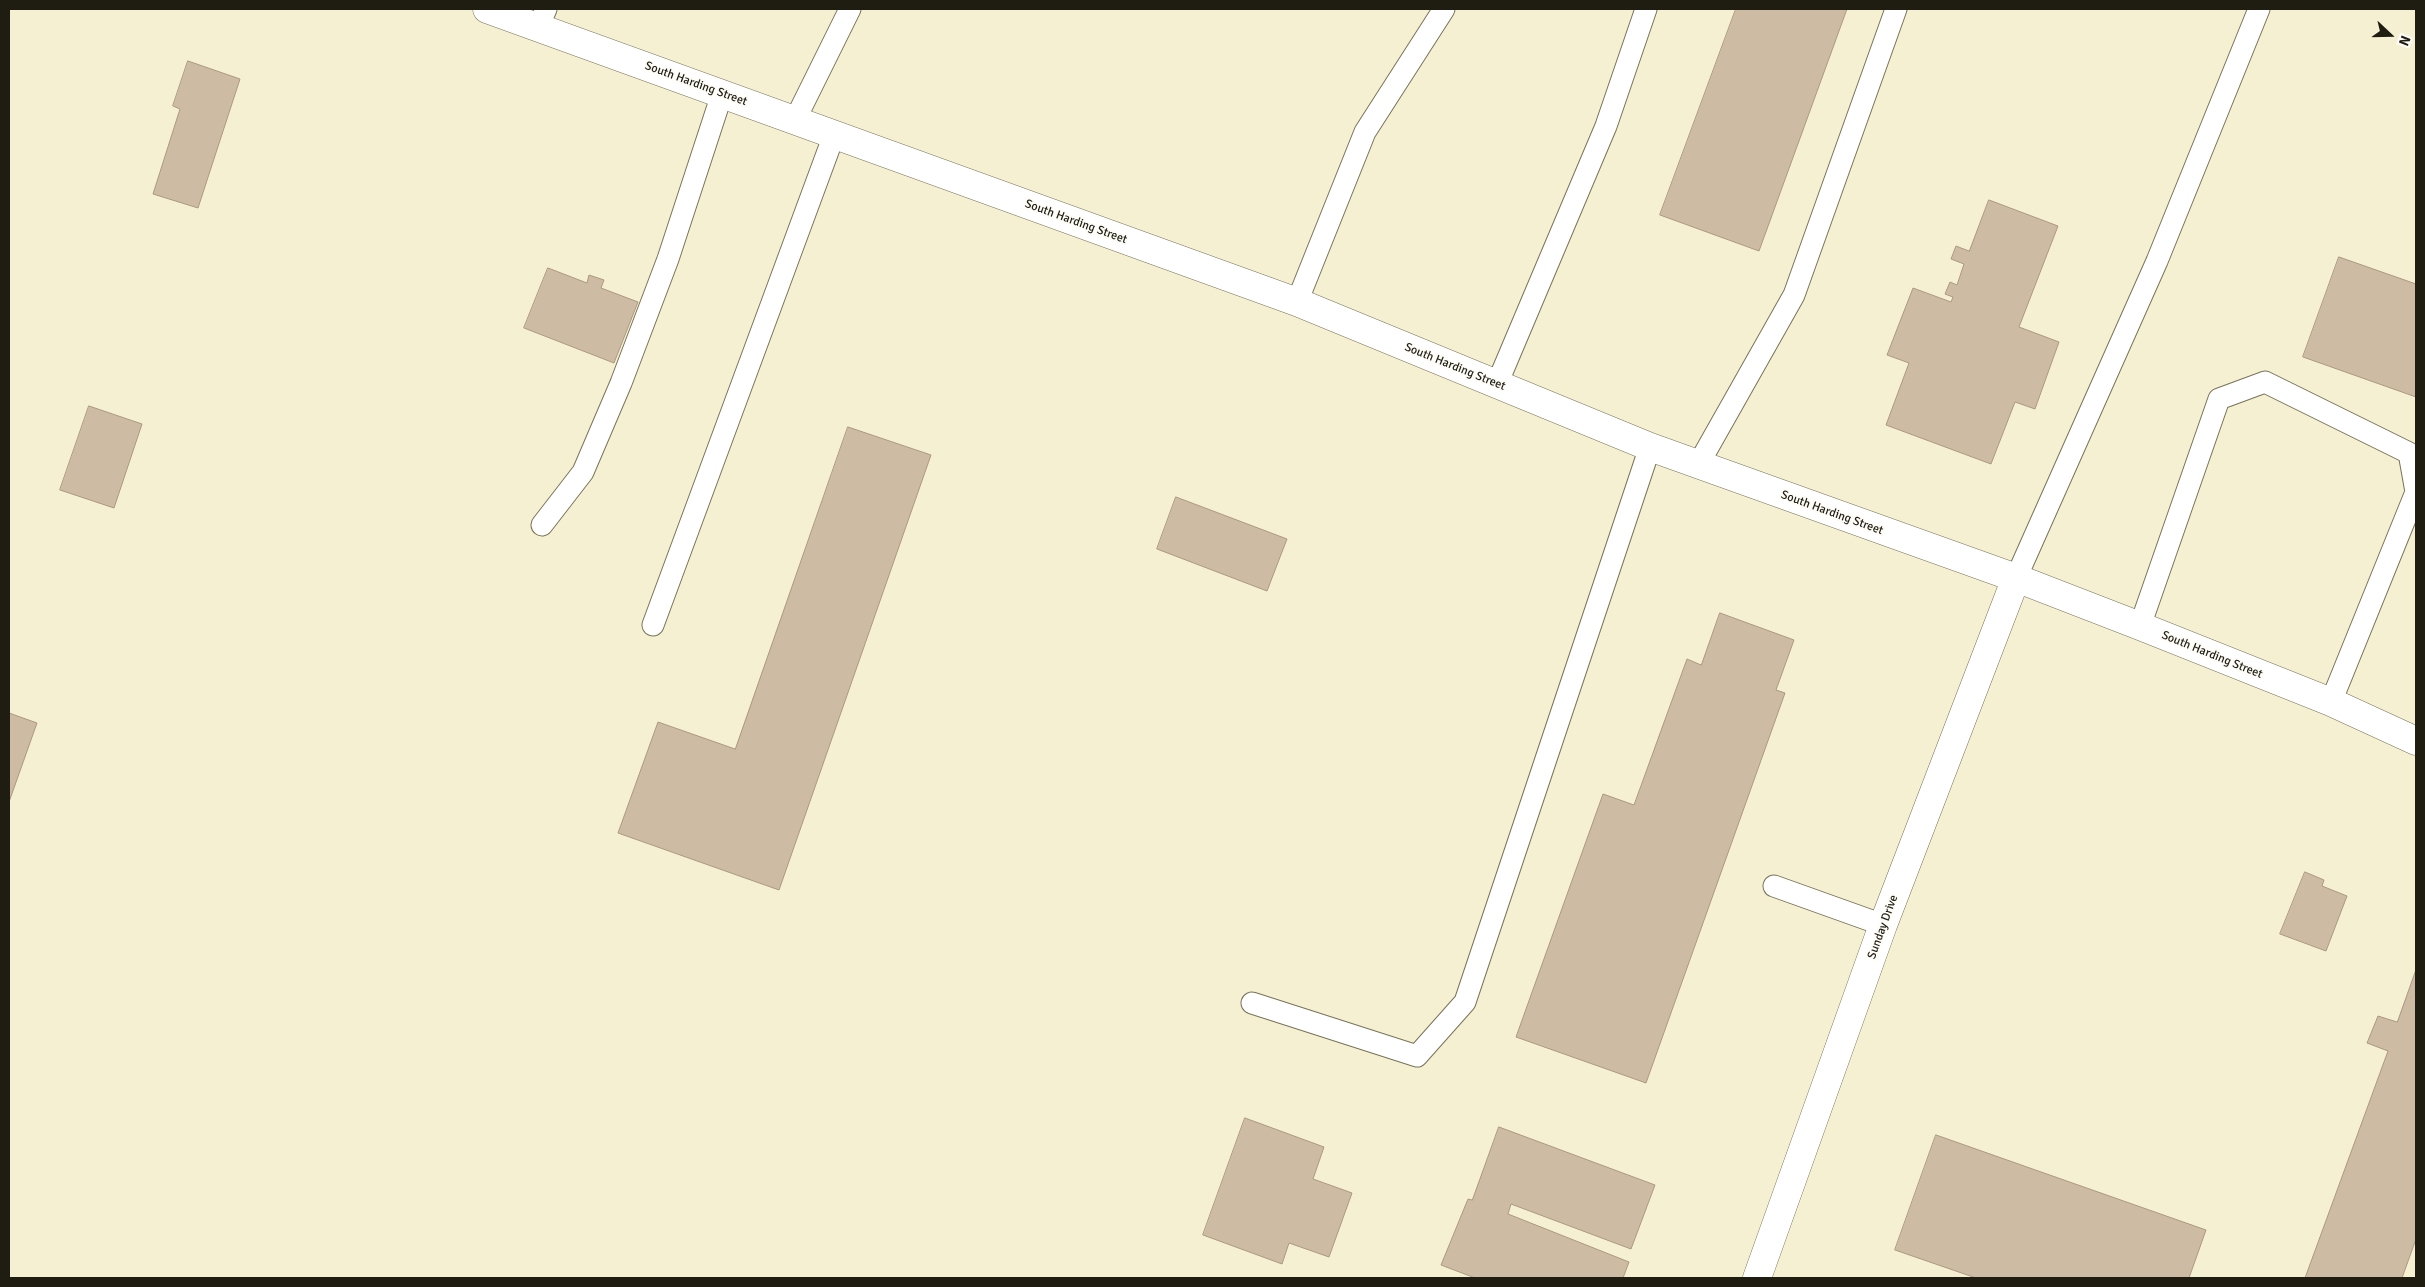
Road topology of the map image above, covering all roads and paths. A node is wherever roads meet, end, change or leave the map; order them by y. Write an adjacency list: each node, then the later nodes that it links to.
1 (486, 9): 7 (street, South Harding Street)
2 (850, 9): 9 (lane)
3 (1444, 9): 11 (lane)
4 (1646, 9): 12 (lane)
5 (1896, 9): 14 (lane)
6 (2259, 9): 16 (lane)
7 (542, 18): 8 (street, South Harding Street)
8 (722, 94): 9 (street, South Harding Street); 15 (lane)
9 (795, 120): 10 (street, South Harding Street)
10 (834, 135): 11 (street, South Harding Street); 17 (lane)
11 (1297, 302): 12 (street, South Harding Street)
12 (1496, 384): 13 (street, South Harding Street)
13 (1650, 447): 14 (street, South Harding Street); 23 (lane)
14 (1698, 465): 16 (street, South Harding Street)
15 (542, 525)
16 (2016, 578): 18 (street, South Harding Street); 22 (street, Sunday Drive)
17 (654, 625)
18 (2140, 626): 19 (street, South Harding Street); 19 (lane)
19 (2331, 702): 20 (street, South Harding Street)
20 (2416, 741)
21 (1774, 886): 22 (lane)
22 (1883, 925): 24 (street, Sunday Drive)
23 (1252, 1003)
24 (1757, 1278)

